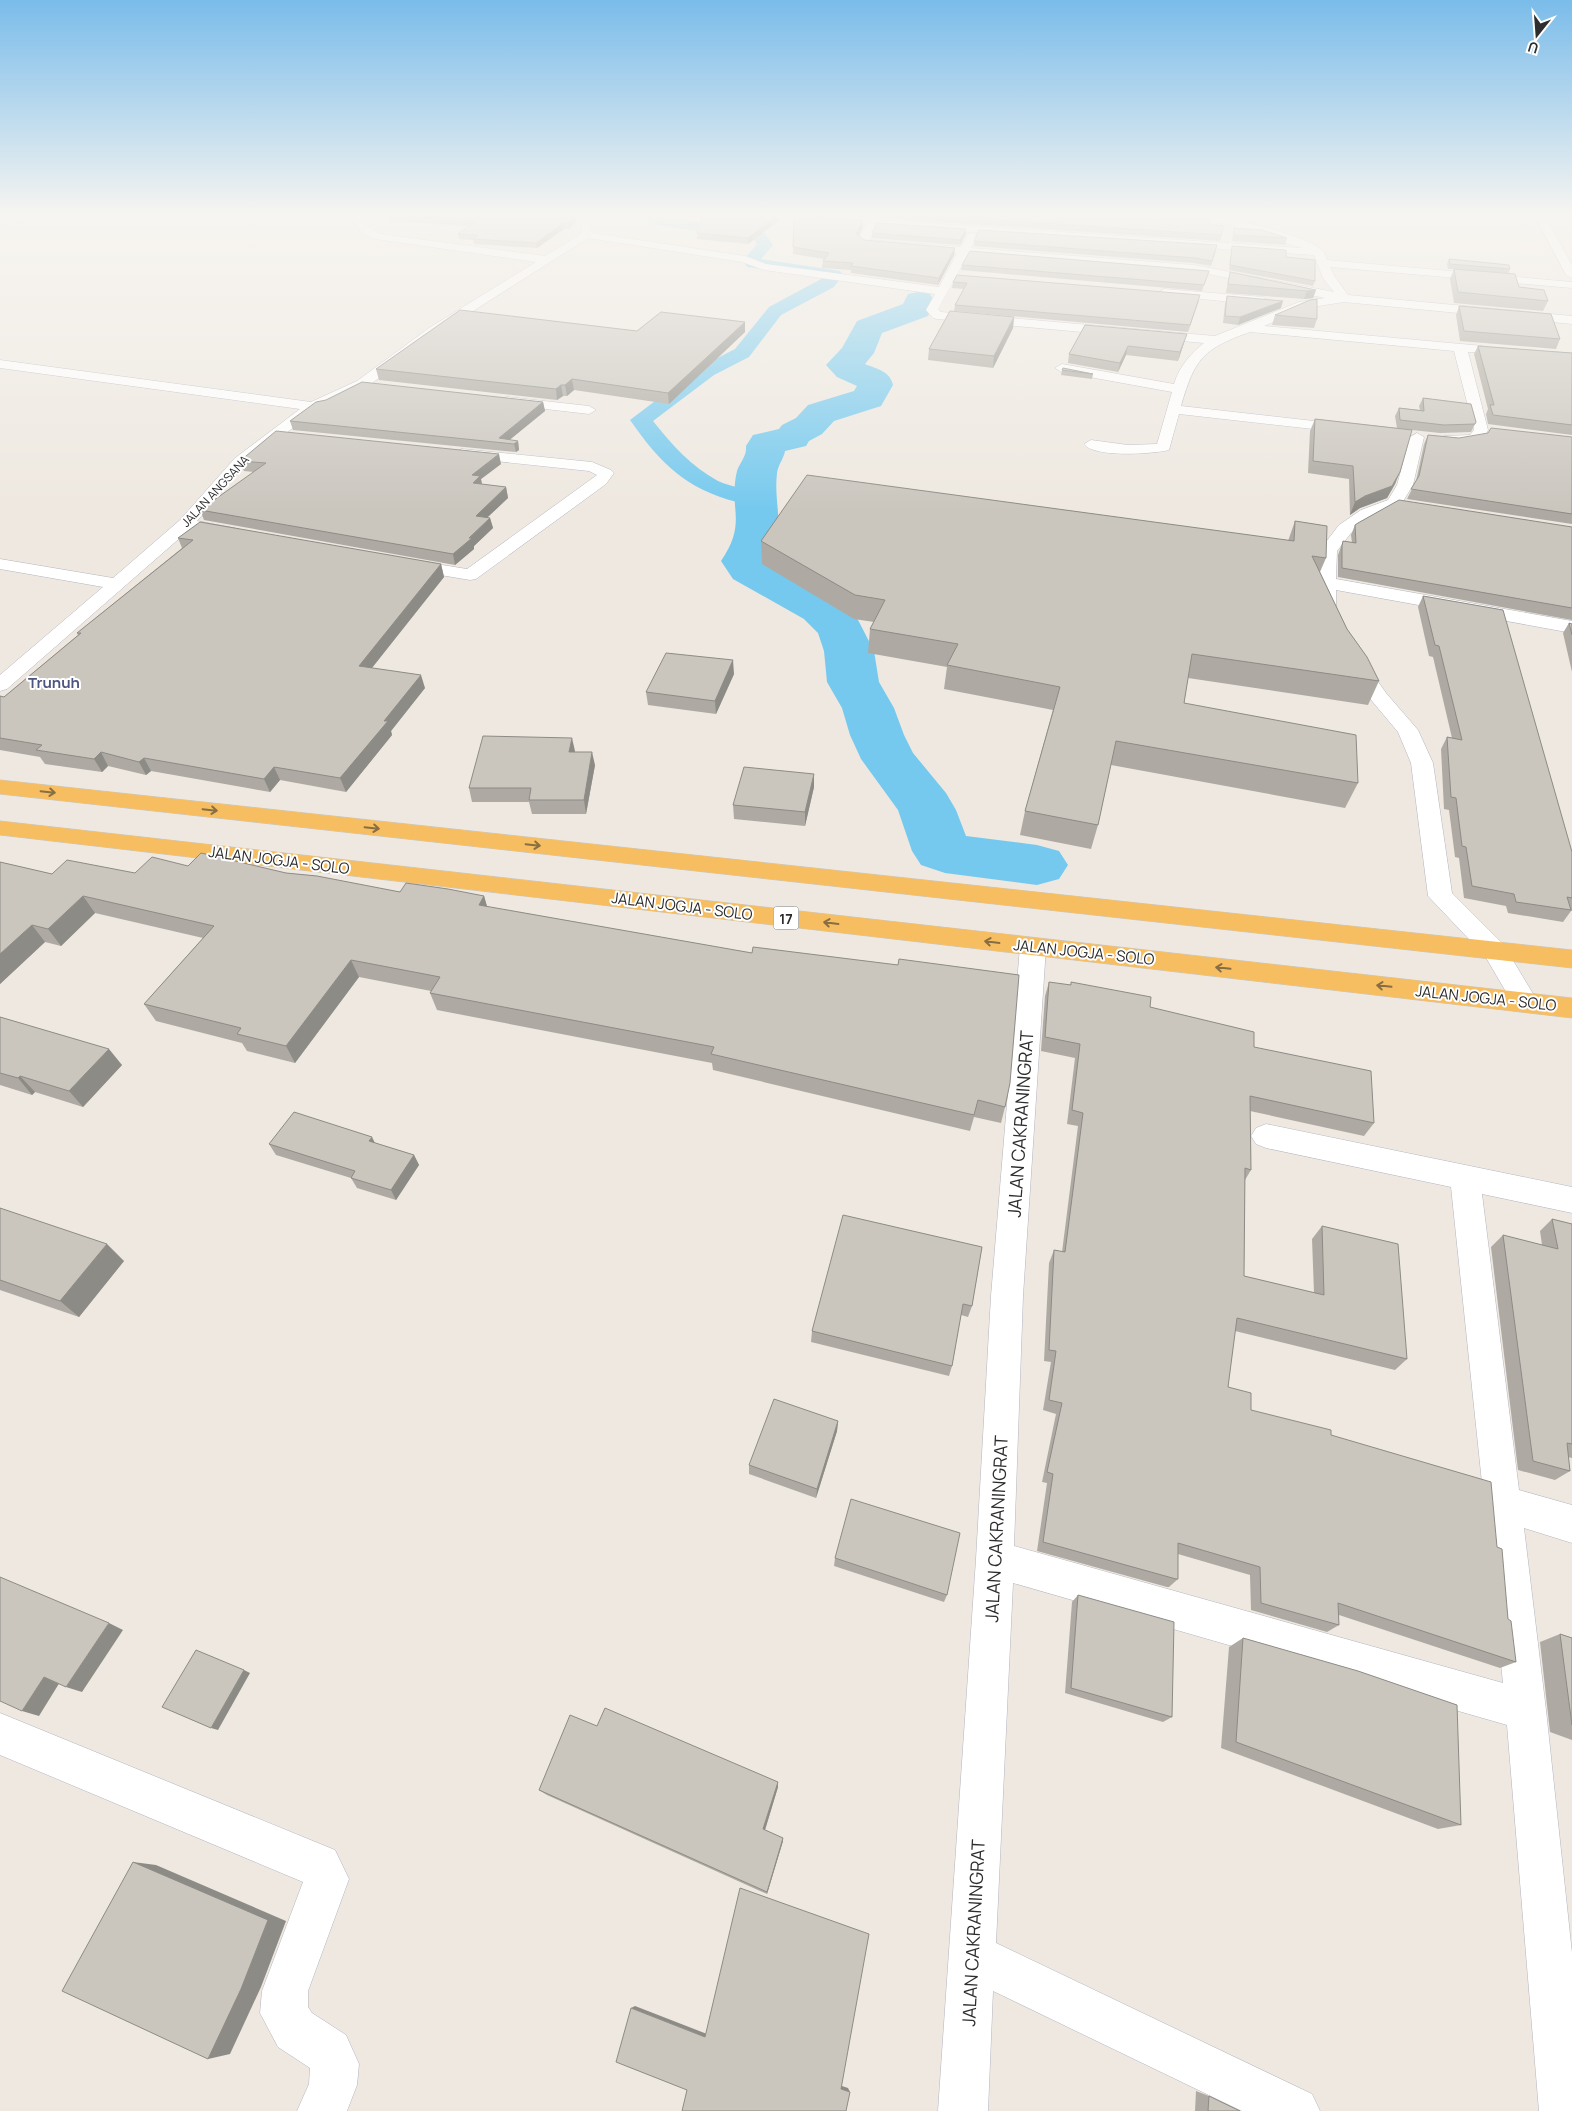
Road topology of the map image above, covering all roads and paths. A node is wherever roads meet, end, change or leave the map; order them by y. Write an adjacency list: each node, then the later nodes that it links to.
1 (462, 314): 12 (street, JALAN ANGSANA)
2 (936, 314): 7 (street)
3 (1283, 314): 6 (street)
4 (1505, 314): 5 (street)
5 (1572, 320)
6 (1250, 328): 7 (street); 8 (street)
7 (1216, 340): 14 (street)
8 (1460, 348): 9 (street); 20 (street)
9 (1488, 349)
10 (0, 364): 16 (street)
11 (1062, 368): 14 (street)
12 (362, 384): 13 (street); 16 (street, JALAN ANGSANA)
13 (381, 387)
14 (1179, 389): 17 (street)
15 (490, 399): 18 (street)
16 (313, 406): 22 (street, JALAN ANGSANA)
17 (1173, 409): 19 (street); 24 (street)
18 (590, 410)
19 (1360, 430)
20 (1481, 430): 21 (street); 30 (street)
21 (1499, 432)
22 (274, 434): 23 (street); 26 (street, JALAN ANGSANA)
23 (303, 437)
24 (1091, 444)
25 (448, 452): 28 (street)
26 (186, 524): 27 (street); 31 (street, JALAN ANGSANA)
27 (253, 536)
28 (389, 561)
29 (0, 564): 31 (street)
30 (1328, 583): 32 (street); 37 (street)
31 (119, 584): 33 (street, JALAN ANGSANA)
32 (1572, 627)
33 (0, 685)
34 (0, 787): 37 (highway, one-way to 37)
35 (0, 828): 36 (highway, JALAN JOGJA - SOLO / 17, one-way to 35)
36 (1033, 947): 39 (highway, JALAN JOGJA - SOLO / 17, one-way to 36); 46 (street, JALAN CAKRANINGRAT)
37 (1494, 950): 38 (highway); 39 (street)
38 (1572, 958)
39 (1525, 1002): 40 (highway, JALAN JOGJA - SOLO / 17)
40 (1572, 1008)
41 (1266, 1136): 42 (street)
42 (1466, 1179): 43 (street); 44 (street)
43 (1572, 1200)
44 (1503, 1504): 45 (street); 47 (street)
45 (1572, 1524)
46 (995, 1559): 47 (street); 49 (street, JALAN CAKRANINGRAT)
47 (1526, 1710): 53 (street)
48 (0, 1734): 50 (street)
49 (972, 1956): 51 (street, JALAN CAKRANINGRAT); 52 (street)
50 (322, 2111)
51 (963, 2111)
52 (1295, 2111)
53 (1564, 2111)

